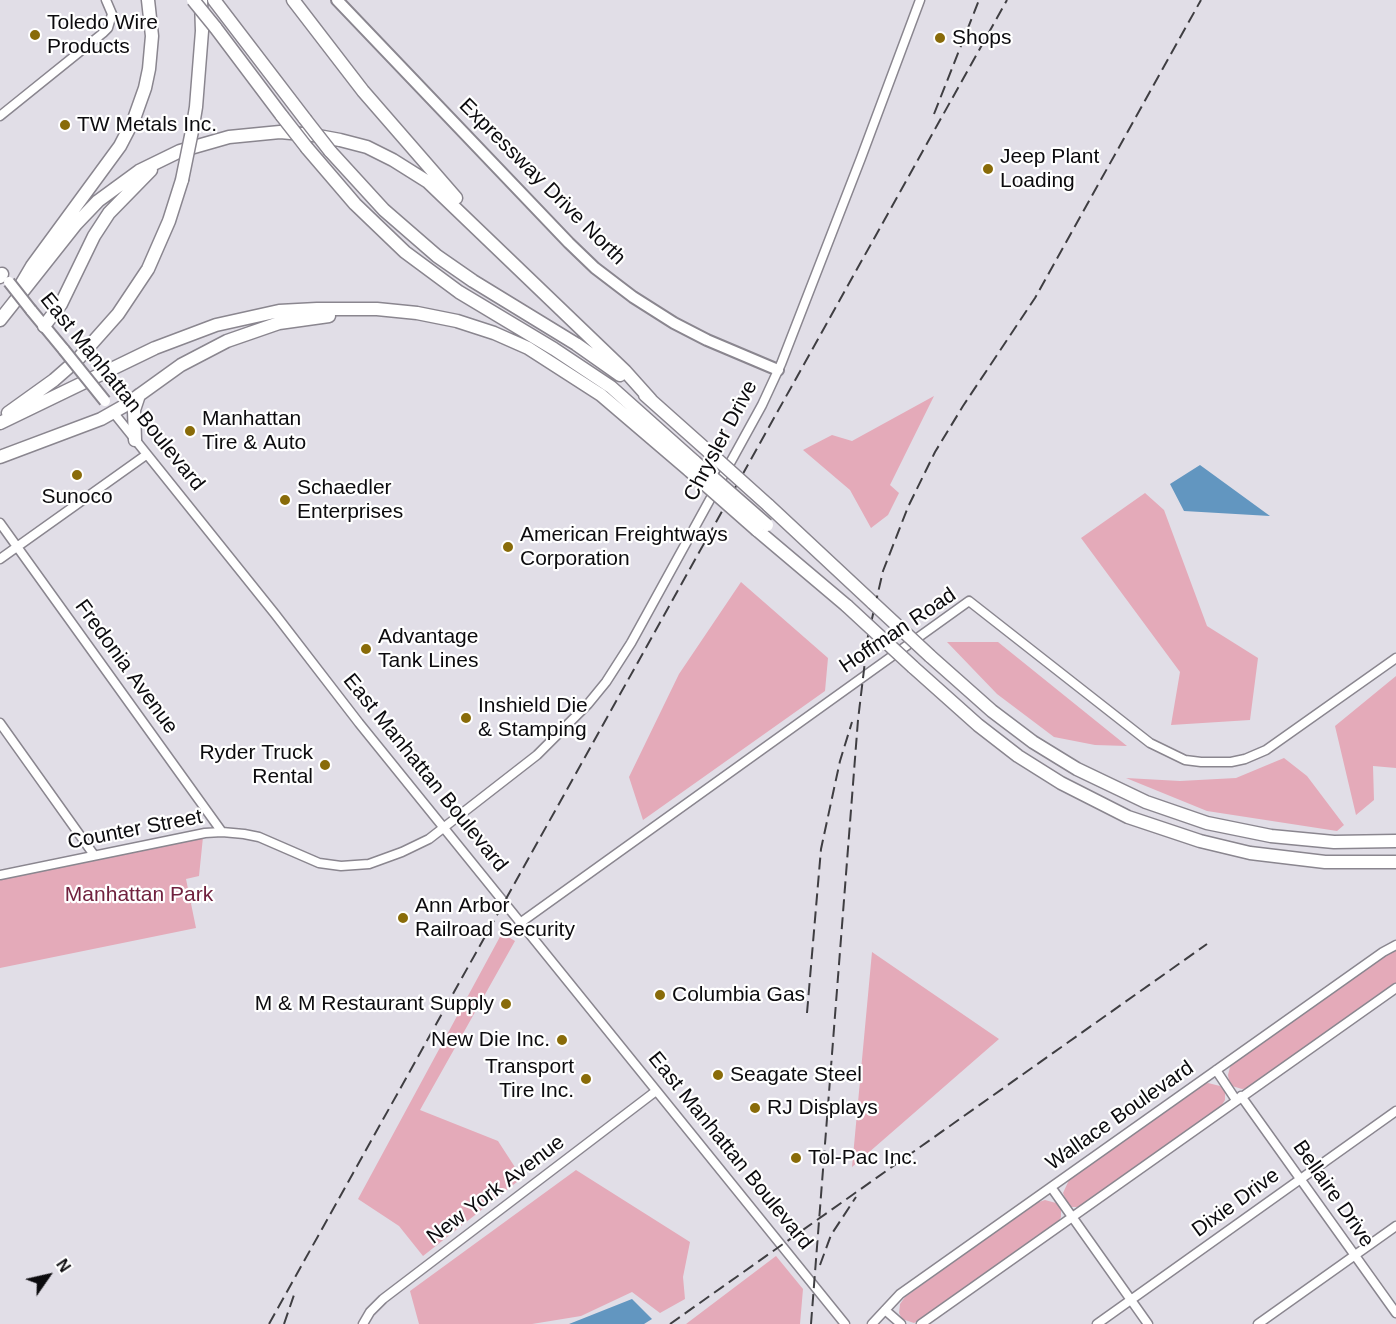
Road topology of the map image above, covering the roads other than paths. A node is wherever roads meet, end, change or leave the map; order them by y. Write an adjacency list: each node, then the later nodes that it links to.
1 (106, 0): 9 (street)
2 (148, 0): 13 (highway)
3 (193, 0): 24 (highway, bridge)
4 (201, 0): 20 (highway, bridge)
5 (293, 0): 11 (highway)
6 (337, 0): 16 (main road, Expressway Drive North)
7 (920, 0): 16 (street, Chrysler Drive)
8 (215, 1): 18 (highway, bridge)
9 (0, 116)
10 (165, 157): 11 (highway); 13 (highway); 14 (highway)
11 (483, 235): 18 (highway)
12 (3, 276): 14 (main road, East Manhattan Boulevard, bridge)
13 (3, 315)
14 (44, 326): 19 (main road, East Manhattan Boulevard, bridge)
15 (513, 341): 17 (highway); 20 (highway); 24 (highway)
16 (778, 370): 30 (street, Chrysler Drive)
17 (139, 394): 19 (highway); 21 (highway)
18 (651, 400): 32 (highway, bridge)
19 (113, 412): 21 (street, East Manhattan Boulevard); 23 (highway)
20 (0, 421)
21 (135, 440): 22 (street, East Manhattan Boulevard)
22 (146, 454): 26 (street); 30 (street, East Manhattan Boulevard)
23 (0, 457)
24 (693, 466): 34 (highway, bridge)
25 (0, 523): 26 (street, Fredonia Avenue)
26 (17, 547): 27 (street); 31 (street, Fredonia Avenue)
27 (0, 559)
28 (1396, 658): 36 (street, Hoffman Road)
29 (0, 723): 33 (street)
30 (444, 829): 31 (street, Counter Street); 36 (street, East Manhattan Boulevard)
31 (222, 832): 33 (street, Counter Street)
32 (1396, 841)
33 (94, 855): 35 (street, Counter Street)
34 (1396, 862)
35 (0, 875)
36 (520, 923): 40 (street, East Manhattan Boulevard)
37 (1396, 945): 39 (street, Wallace Boulevard)
38 (1396, 988): 41 (street)
39 (1216, 1070): 41 (street, Bellaire Drive); 44 (street, Wallace Boulevard)
40 (656, 1091): 51 (street, New York Avenue); 52 (street, East Manhattan Boulevard)
41 (1239, 1098): 43 (street, Bellaire Drive); 45 (street)
42 (1396, 1111): 43 (street, Dixie Drive)
43 (1300, 1179): 47 (street, Bellaire Drive); 48 (street, Dixie Drive)
44 (1051, 1187): 45 (street); 49 (street, Wallace Boulevard)
45 (1072, 1217): 48 (street); 55 (street)
46 (1396, 1226): 47 (street)
47 (1354, 1256): 50 (street, Bellaire Drive); 58 (street)
48 (1131, 1300): 56 (street, Dixie Drive); 57 (street)
49 (885, 1310): 53 (street, Wallace Boulevard); 54 (street)
50 (1396, 1313)
51 (363, 1324)
52 (845, 1324)
53 (872, 1324)
54 (902, 1324)
55 (921, 1324)
56 (1097, 1324)
57 (1148, 1324)
58 (1258, 1324)

